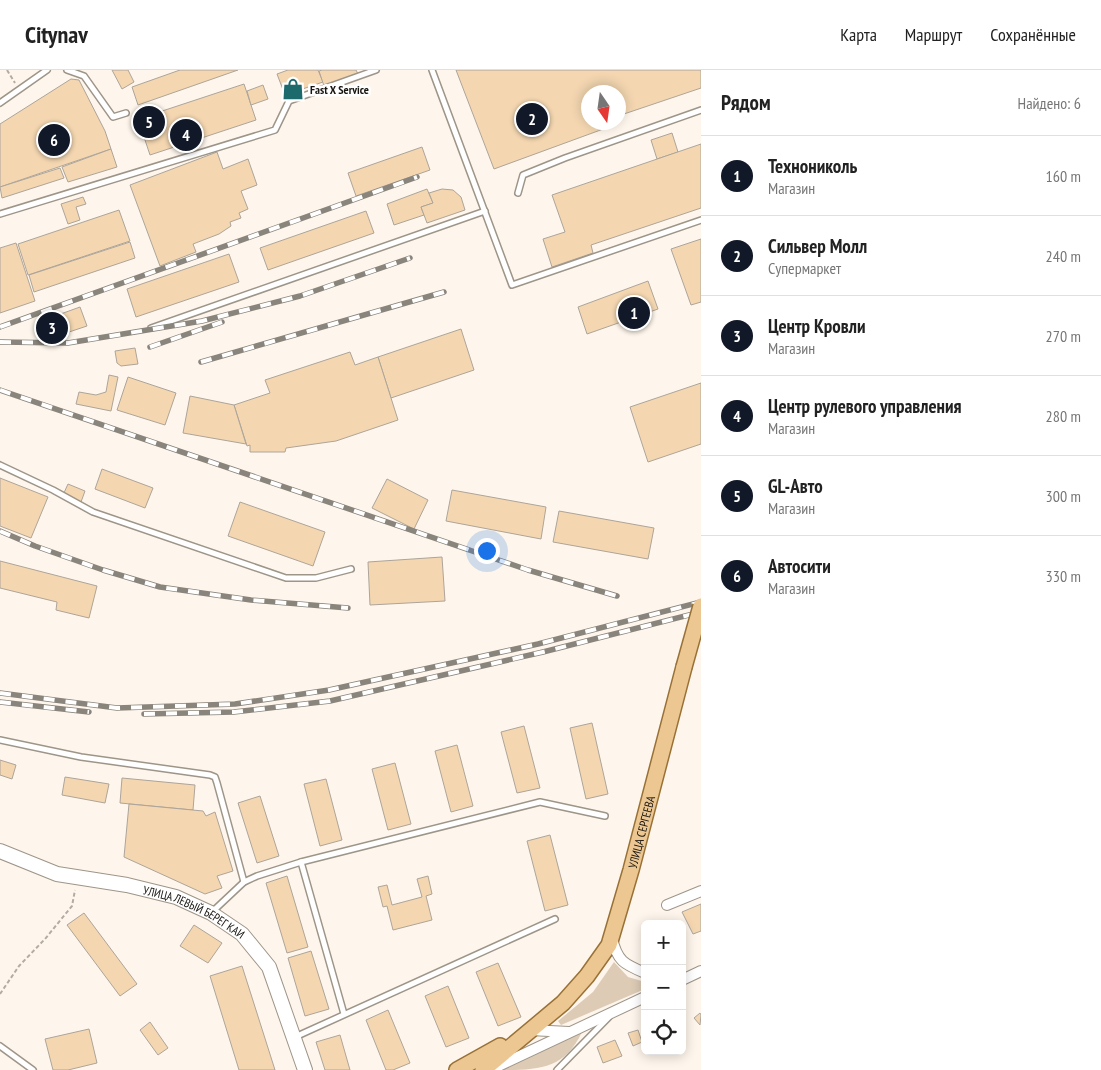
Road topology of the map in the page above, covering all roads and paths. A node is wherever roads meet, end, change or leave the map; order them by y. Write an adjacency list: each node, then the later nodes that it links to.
1 (7, 70): 6 (path)
2 (47, 70): 6 (lane)
3 (67, 70): 9 (lane)
4 (376, 70): 12 (lane)
5 (432, 70): 11 (lane)
6 (19, 90): 7 (lane)
7 (0, 104)
8 (701, 110): 10 (lane)
9 (126, 112)
10 (518, 193)
11 (485, 211): 13 (lane); 14 (lane)
12 (0, 214)
13 (701, 220)
14 (151, 328)
15 (0, 464): 16 (lane)
16 (352, 569)
17 (701, 606): 28 (main road, УЛИЦА СЕРГЕЕВА, bridge)
18 (0, 740): 23 (lane)
19 (606, 816): 21 (lane)
20 (0, 851): 22 (street, УЛИЦА ЛЕВЫЙ БЕРЕГ КАИ)
21 (301, 862): 23 (lane); 35 (lane)
22 (78, 878): 26 (street, УЛИЦА ЛЕВЫЙ БЕРЕГ КАИ); 32 (path)
23 (244, 882): 26 (lane)
24 (701, 891): 25 (street)
25 (668, 905)
26 (211, 913): 38 (street, УЛИЦА ЛЕВЫЙ БЕРЕГ КАИ)
27 (555, 919): 35 (lane)
28 (612, 936): 29 (street); 36 (main road, УЛИЦА СЕРГЕЕВА)
29 (641, 971)
30 (701, 971): 31 (street)
31 (686, 976)
32 (0, 994)
33 (641, 999): 34 (street)
34 (616, 1011): 37 (street); 45 (lane)
35 (344, 1014): 38 (lane)
36 (530, 1030): 37 (street); 42 (main road); 43 (main road)
37 (570, 1032): 44 (street)
38 (295, 1037): 41 (street, УЛИЦА ЛЕВЫЙ БЕРЕГ КАИ)
39 (0, 1046): 40 (lane)
40 (33, 1070)
41 (305, 1070)
42 (457, 1070)
43 (482, 1070)
44 (489, 1070)
45 (557, 1070)

